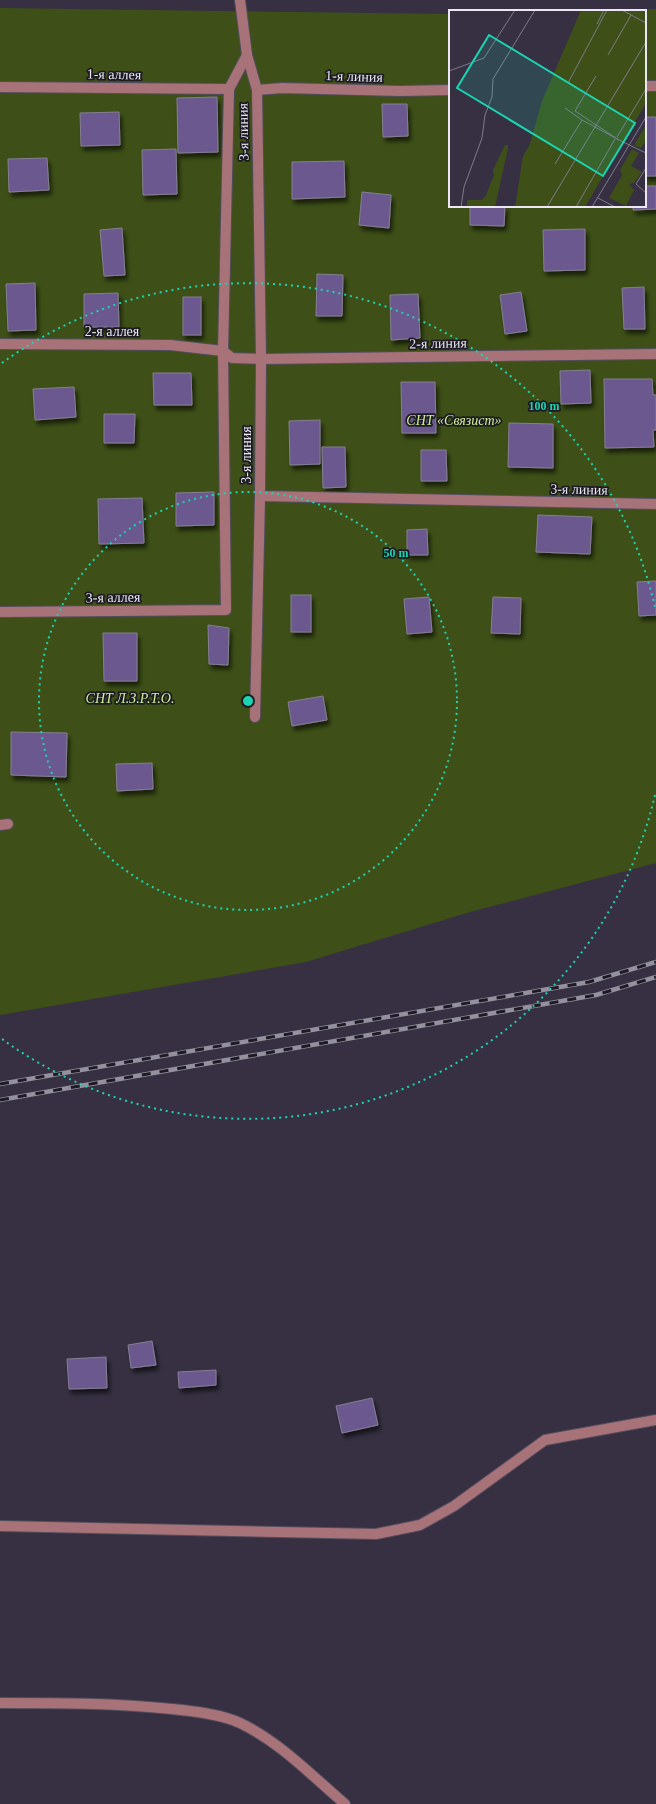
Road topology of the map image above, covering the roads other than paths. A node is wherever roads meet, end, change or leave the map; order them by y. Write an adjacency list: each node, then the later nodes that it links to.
1 (240, 0): 2 (street, 3-я линия)
2 (247, 56): 4 (street); 5 (street, 3-я линия)
3 (0, 87): 4 (street, 1-я аллея)
4 (228, 89): 8 (street)
5 (257, 90): 6 (street, 1-я линия); 10 (street, 3-я линия)
6 (449, 90)
7 (0, 344): 8 (street, 2-я аллея)
8 (223, 351): 10 (street, 2-я линия); 13 (street, 3-я аллея)
9 (656, 354): 10 (street, 2-я линия)
10 (261, 359): 11 (street, 3-я линия)
11 (260, 496): 12 (street, 3-я линия); 14 (street)
12 (656, 504)
13 (0, 612)
14 (255, 716)
15 (656, 1420): 16 (street)
16 (0, 1526)
17 (0, 1704): 18 (street)
18 (345, 1804)

